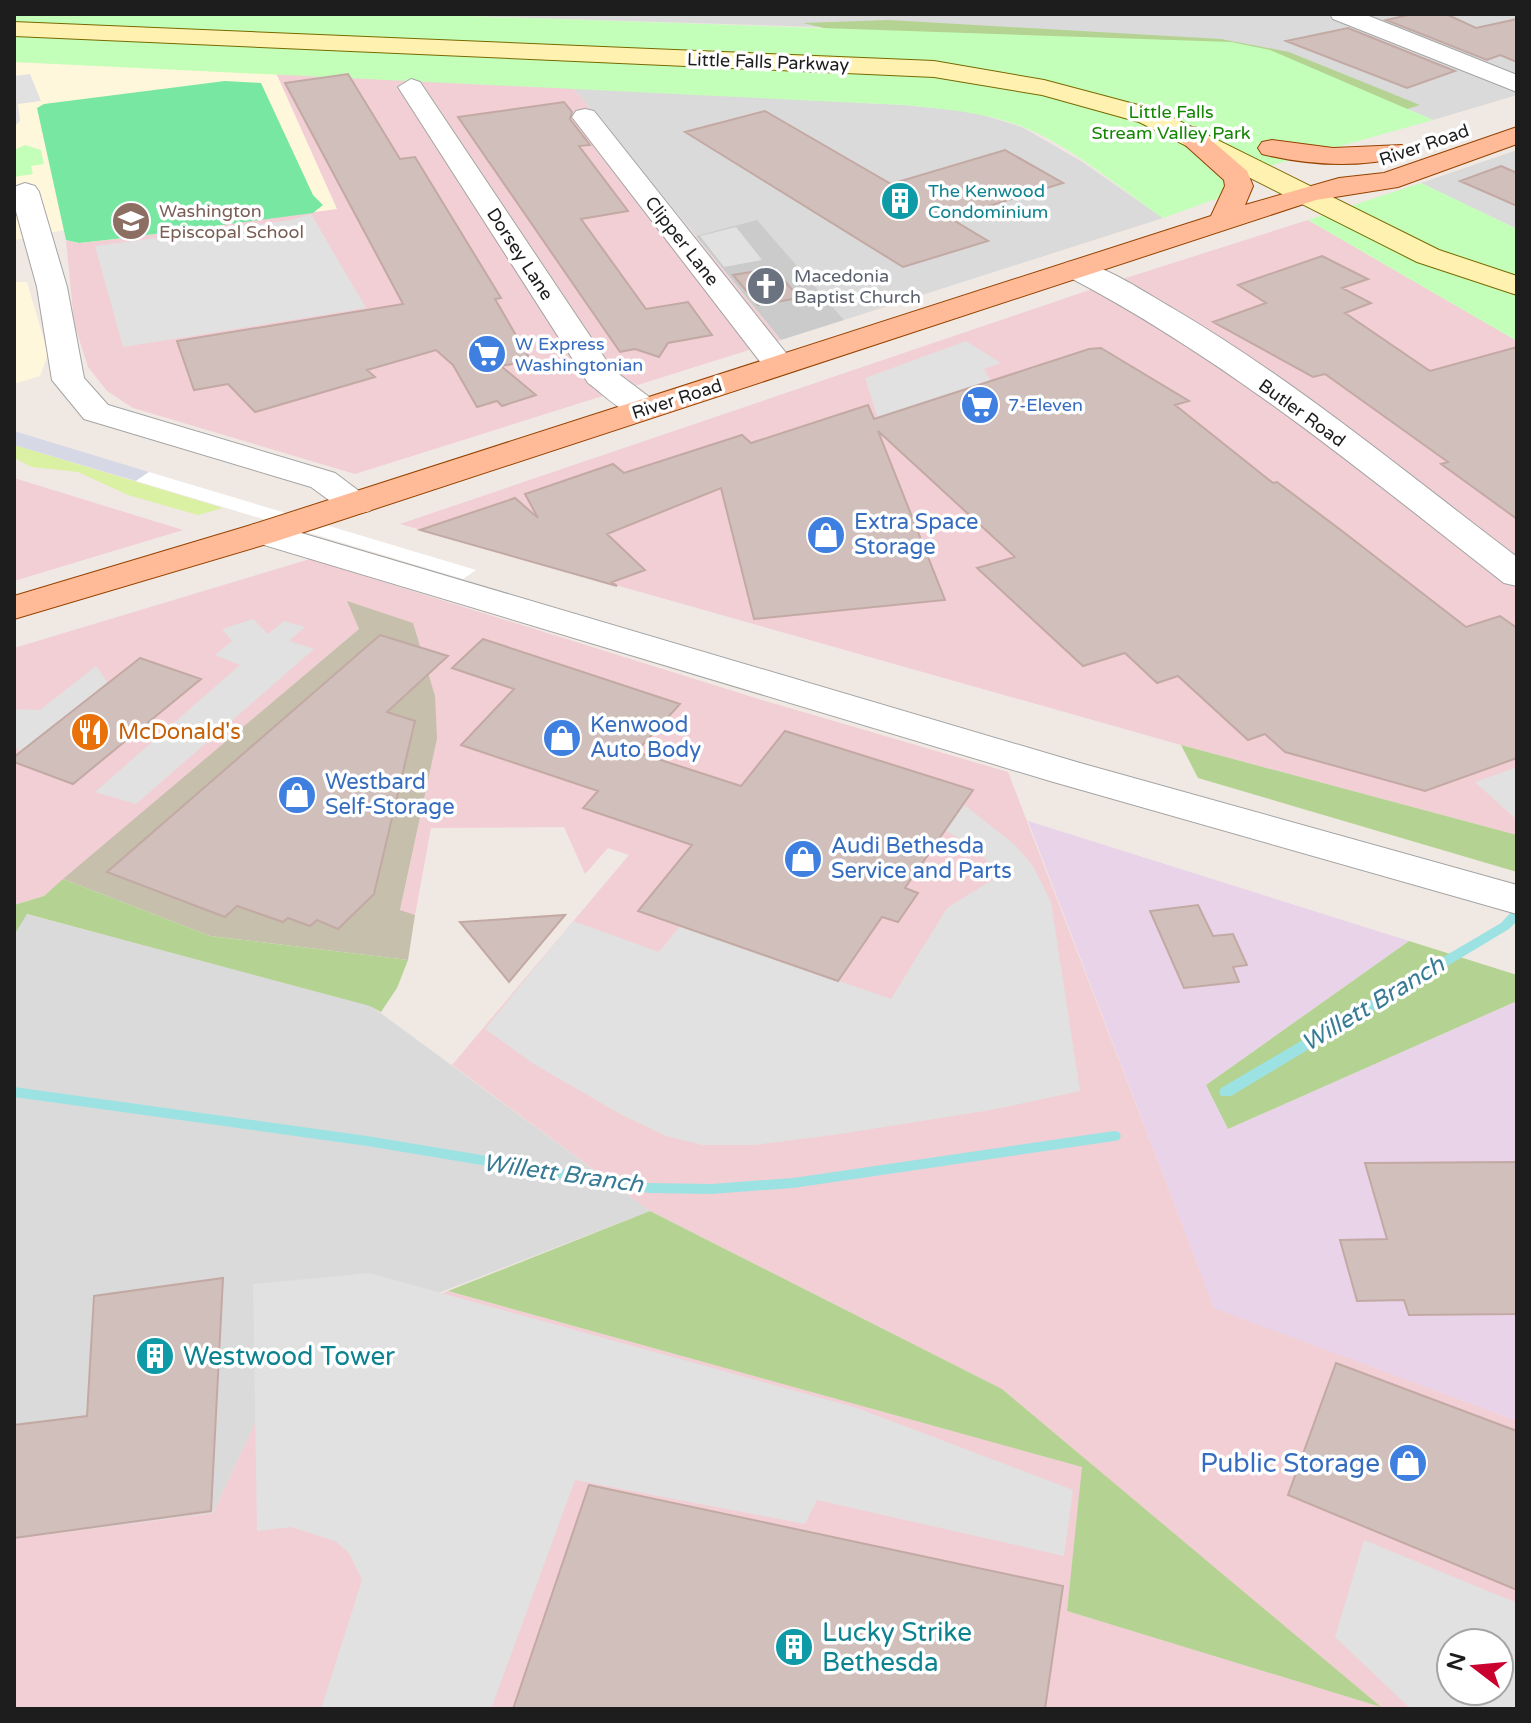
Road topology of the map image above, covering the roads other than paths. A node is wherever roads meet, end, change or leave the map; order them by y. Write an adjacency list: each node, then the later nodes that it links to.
1 (75, 14): 8 (main road, Little Falls Parkway)
2 (1342, 14): 4 (street)
3 (14, 29): 8 (main road, Little Falls Parkway)
4 (1517, 84)
5 (411, 87): 19 (street, Dorsey Lane)
6 (1517, 113): 10 (main road, River Road)
7 (585, 117): 18 (street, Clipper Lane)
8 (1195, 124): 13 (main road, Little Falls Parkway); 14 (main road)
9 (1511, 135): 11 (main road, River Road)
10 (1418, 147): 11 (main road, River Road); 11 (main road, Little Falls Parkway)
11 (1339, 186): 13 (main road, River Road); 16 (main road, Little Falls Parkway)
12 (25, 192): 20 (street)
13 (1306, 194): 14 (main road, River Road); 16 (main road, Little Falls Parkway)
14 (1222, 222): 15 (main road, River Road)
15 (1076, 269): 18 (main road, River Road); 22 (street, Butler Road)
16 (1482, 272): 17 (main road, Little Falls Parkway)
17 (1517, 286)
18 (779, 365): 19 (main road, River Road)
19 (644, 409): 20 (main road, River Road)
20 (357, 503): 21 (main road, River Road)
21 (264, 533): 23 (main road, River Road); 24 (street)
22 (1517, 575)
23 (14, 608)
24 (1515, 900)

